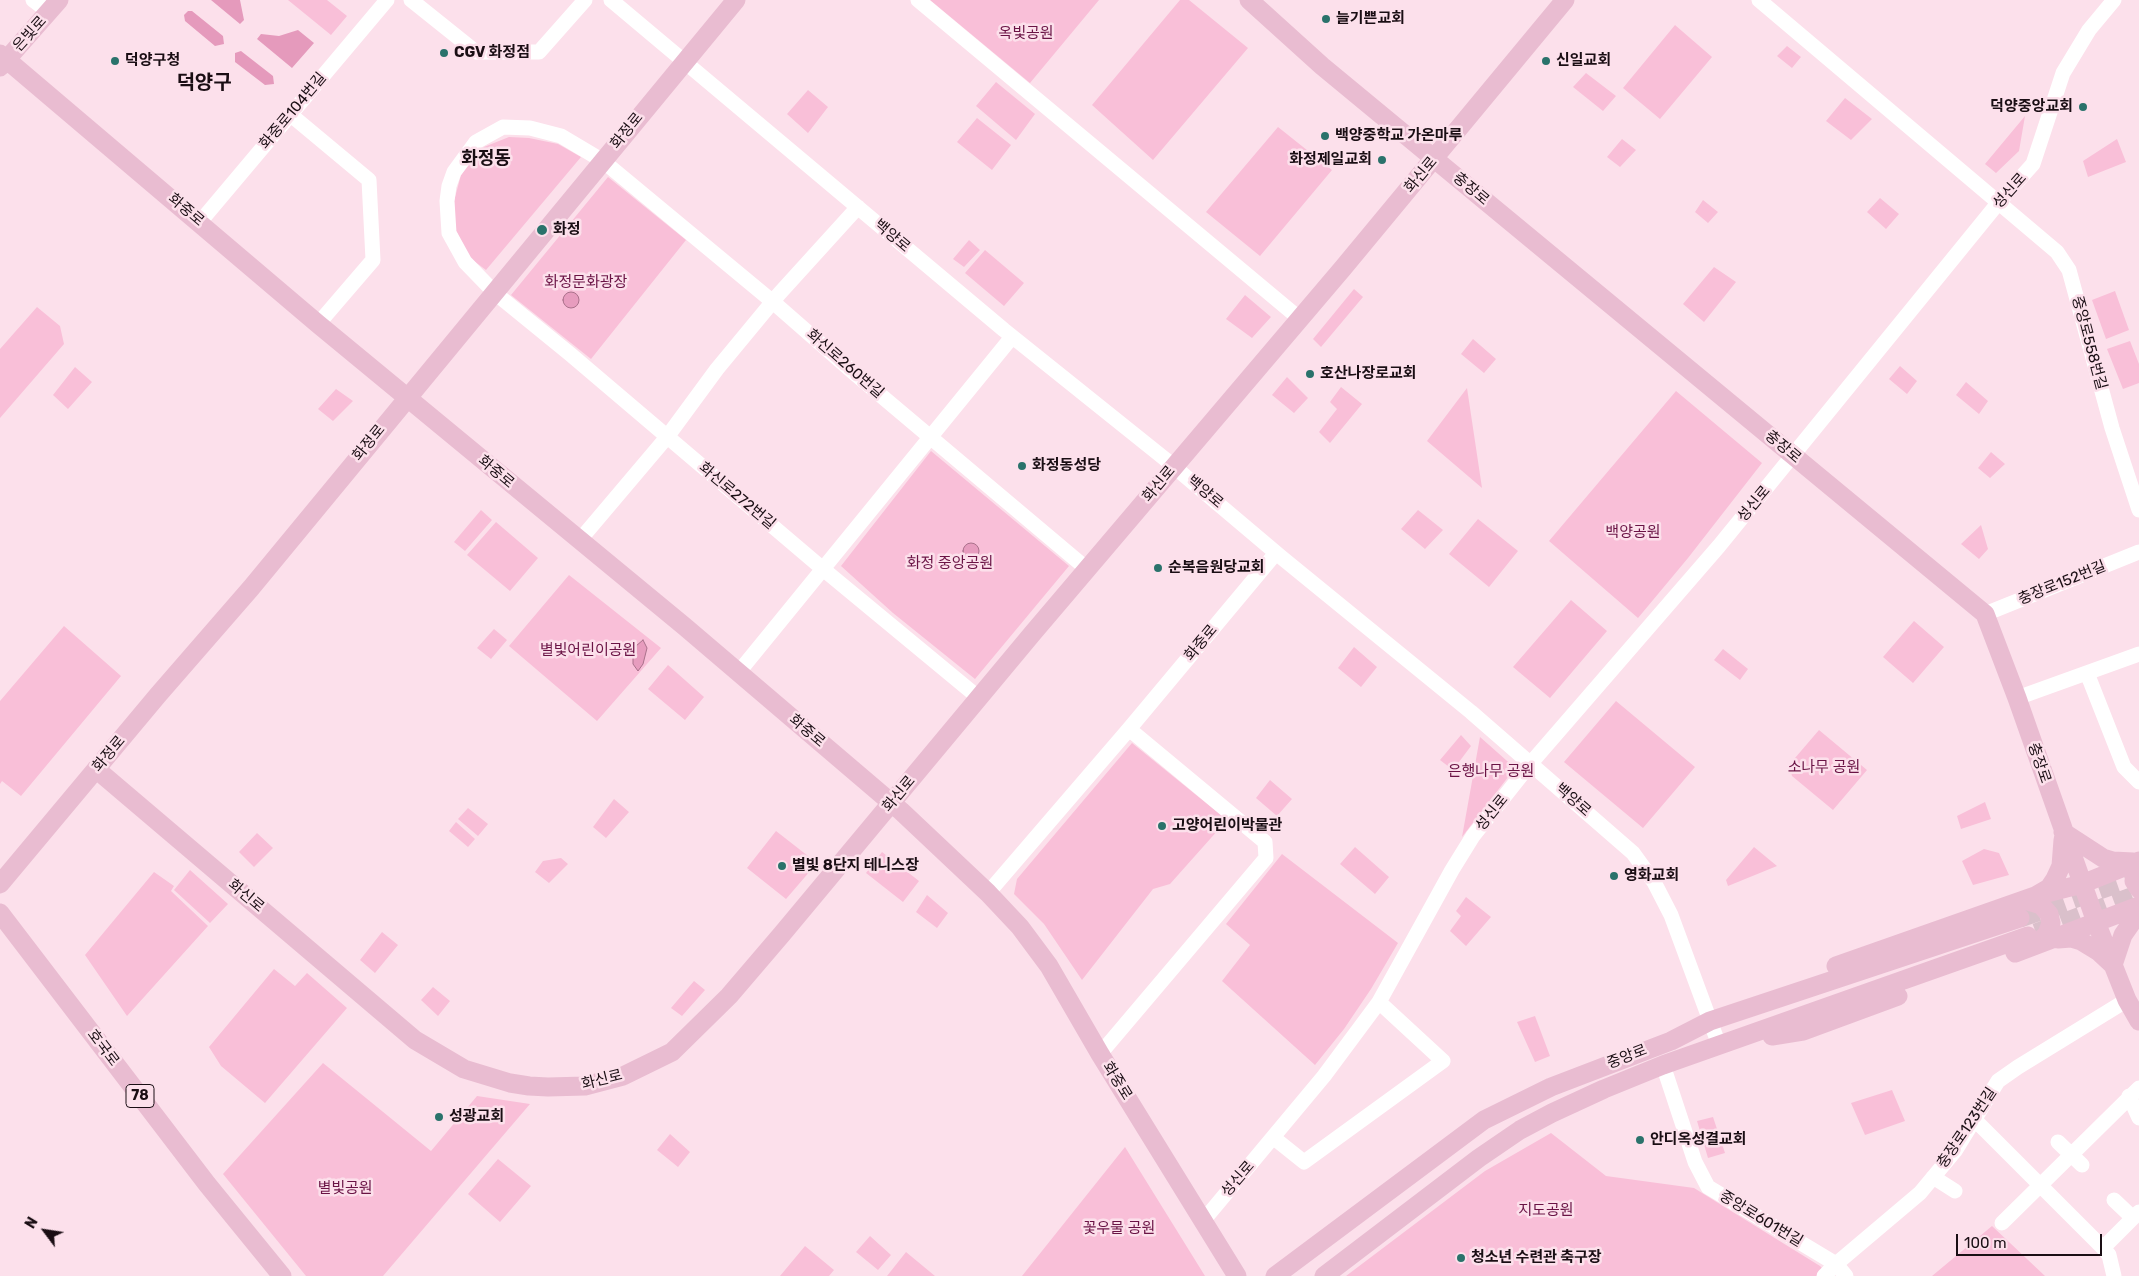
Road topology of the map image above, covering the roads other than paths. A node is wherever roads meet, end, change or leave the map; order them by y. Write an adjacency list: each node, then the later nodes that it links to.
1 (33, 0): 12 (street)
2 (387, 0): 15 (street, 화중로104번길)
3 (411, 0): 4 (street)
4 (585, 0)
5 (611, 0): 14 (street, 백양로)
6 (736, 0): 14 (main road, 화정로)
7 (918, 0): 23 (street)
8 (1248, 0): 16 (main road, 충장로)
9 (1564, 0): 16 (main road, 화신로)
10 (1759, 0): 18 (street, 중앙로558번길)
11 (2114, 0): 18 (street, 성신로)
12 (54, 6): 13 (main road, 은빛로)
13 (2, 60): 20 (main road, 화중로)
14 (684, 62): 17 (main road, 화정로); 19 (street, 백양로)
15 (291, 115): 20 (street, 화중로104번길); 24 (street)
16 (1434, 159): 23 (main road, 화신로); 29 (main road, 충장로)
17 (603, 161): 21 (main road, 화정로); 21 (street, 화신로260번길); 22 (street, 화신로260번길)
18 (1999, 202): 29 (street, 성신로); 31 (street, 중앙로558번길)
19 (858, 207): 22 (street); 25 (street, 백양로)
20 (200, 222): 24 (main road, 화중로)
21 (494, 293): 26 (main road, 화정로); 28 (street, 화신로272번길)
22 (773, 302): 27 (street, 화신로260번길); 28 (street)
23 (1300, 319): 30 (main road, 화신로)
24 (318, 324): 26 (main road, 화중로)
25 (1012, 337): 27 (street); 30 (street, 백양로)
26 (407, 397): 32 (main road, 화중로); 45 (main road, 화정로)
27 (930, 436): 35 (street); 36 (street, 화신로260번길)
28 (667, 437): 32 (street); 35 (street, 화신로272번길)
29 (1794, 456): 37 (main road, 충장로); 44 (street, 성신로)
30 (1174, 466): 34 (street, 백양로); 36 (main road, 화신로)
31 (2139, 510)
32 (580, 541): 39 (main road, 화중로)
33 (2139, 552): 37 (street, 충장로152번길)
34 (1276, 553): 43 (street, 화중로); 44 (street, 백양로)
35 (823, 569): 39 (street); 41 (street, 화신로272번길)
36 (1087, 569): 41 (main road, 화신로)
37 (1985, 614): 42 (main road, 충장로)
38 (2139, 654): 40 (street)
39 (738, 673): 47 (main road, 화중로)
40 (2087, 673): 42 (street); 46 (street)
41 (979, 698): 47 (main road, 화신로)
42 (2017, 698): 48 (main road, 충장로)
43 (1129, 728): 53 (street, 화중로); 68 (street)
44 (1531, 764): 64 (street, 성신로); 65 (street, 백양로)
45 (96, 769): 47 (main road, 화신로); 50 (main road, 화정로)
46 (2139, 782)
47 (892, 802): 53 (main road, 화중로)
48 (2063, 832): 49 (main road); 51 (main road, 충장로); 54 (main road)
49 (2138, 863): 51 (main road); 52 (main road)
50 (0, 884)
51 (2082, 884): 54 (main road); 59 (main road, 충장로)
52 (2139, 890)
53 (988, 892): 68 (main road, 화중로)
54 (2030, 898): 61 (main road); 65 (main road)
55 (2139, 906): 59 (main road, 중앙로)
56 (2139, 912): 62 (main road)
57 (0, 913): 87 (main road, 호국로 / 78)
58 (2020, 918): 65 (main road, 중앙로)
59 (2096, 922): 61 (main road, 중앙로); 62 (main road, 충장로)
60 (0, 933): 86 (main road, 호국로 / 78)
61 (2038, 940): 62 (main road); 67 (main road, 중앙로)
62 (2113, 965): 63 (main road, 충장로)
63 (2127, 1000): 66 (main road, 충장로); 72 (street, 충장로123번길)
64 (1379, 1002): 73 (street, 성신로); 73 (street)
65 (1710, 1021): 67 (street, 백양로); 89 (main road, 중앙로)
66 (2139, 1021)
67 (1719, 1046): 69 (main road, 중앙로)
68 (1100, 1054): 82 (main road, 화중로)
69 (1663, 1065): 85 (street, 중앙로601번길); 90 (main road, 중앙로)
70 (2134, 1092): 71 (street); 75 (street)
71 (2139, 1118)
72 (1975, 1120): 77 (street, 충장로123번길); 78 (street)
73 (1274, 1138): 82 (street, 성신로)
74 (2058, 1142): 75 (street)
75 (2070, 1154): 76 (street); 78 (street)
76 (2082, 1165)
77 (1934, 1177): 79 (street); 85 (street, 충장로123번길)
78 (2040, 1184): 83 (street); 84 (street)
79 (1954, 1191)
80 (2114, 1200): 81 (street)
81 (2136, 1215): 84 (street)
82 (1203, 1221): 88 (main road, 화중로)
83 (2002, 1223)
84 (2103, 1248): 93 (street)
85 (1836, 1264): 91 (street, 충장로123번길); 92 (street, 중앙로601번길)
86 (271, 1276)
87 (282, 1276)
88 (1237, 1276)
89 (1276, 1276)
90 (1324, 1276)
91 (1824, 1276)
92 (1846, 1276)
93 (2114, 1276)

